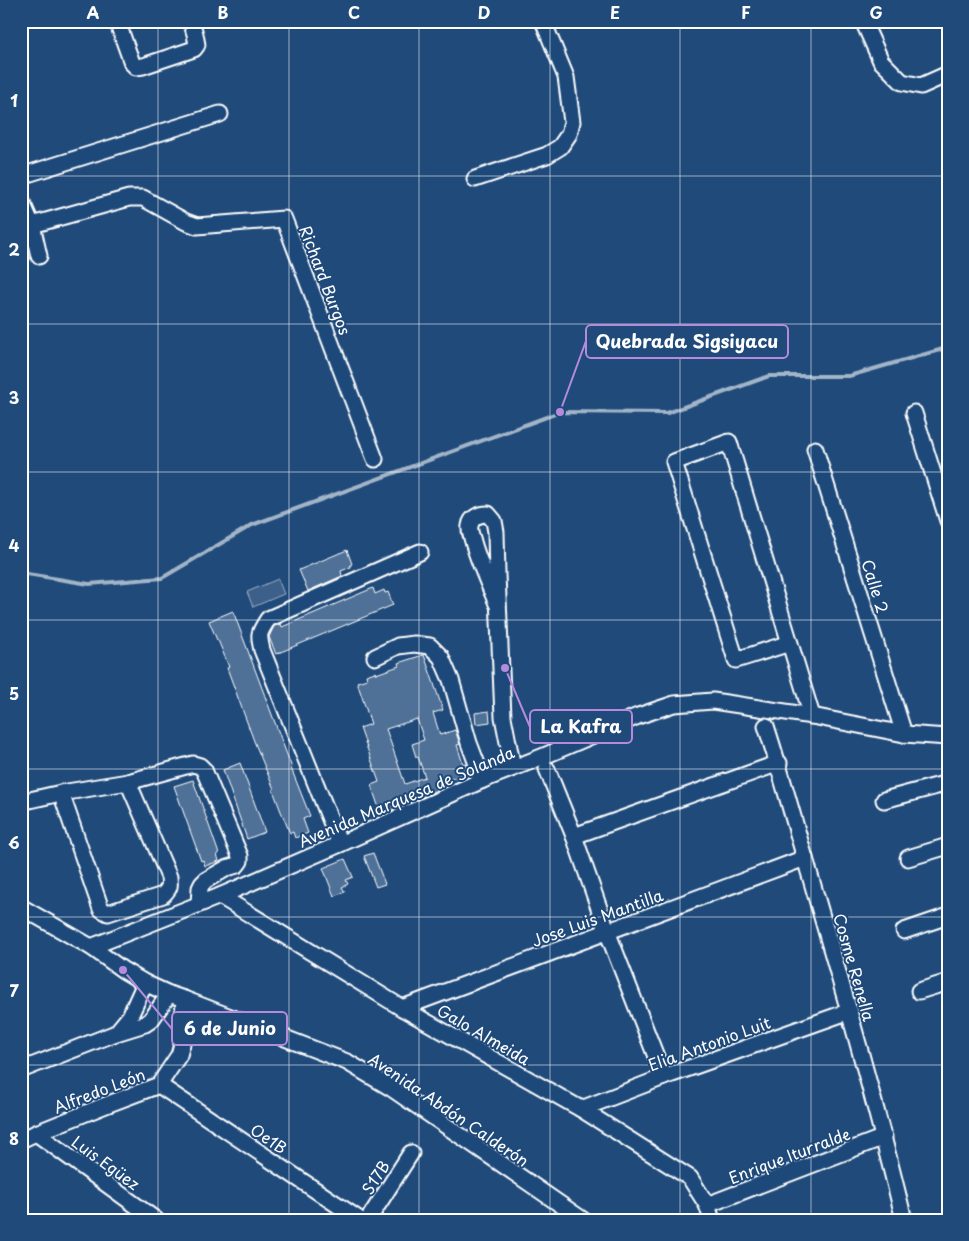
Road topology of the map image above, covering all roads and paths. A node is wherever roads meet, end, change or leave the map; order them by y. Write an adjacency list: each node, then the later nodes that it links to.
1 (117, 21): 2 (street)
2 (190, 21)
3 (543, 21): 8 (street)
4 (863, 21): 5 (street)
5 (948, 74)
6 (220, 114): 7 (street)
7 (21, 176)
8 (475, 179)
9 (21, 200): 10 (street)
10 (32, 225): 11 (street); 14 (street, Richard Burgos)
11 (39, 256)
12 (914, 414): 15 (street)
13 (815, 449): 22 (street, Calle 2)
14 (375, 459)
15 (948, 521)
16 (420, 552): 34 (street)
17 (498, 606): 17 (street); 25 (street)
18 (790, 643): 18 (street); 20 (street)
19 (374, 657): 27 (street)
20 (812, 716): 22 (street, Avenida Marquesa de Solanda); 25 (street, Avenida Marquesa de Solanda)
21 (766, 726): 24 (street, Cosme Renella)
22 (904, 734): 23 (street, Avenida Marquesa de Solanda)
23 (948, 737)
24 (779, 763): 33 (street); 36 (street, Cosme Renella)
25 (513, 768): 27 (street, Avenida Marquesa de Solanda)
26 (547, 769): 33 (street)
27 (484, 780): 34 (street, Avenida Marquesa de Solanda)
28 (128, 782): 30 (street); 30 (street); 39 (street)
29 (948, 784): 31 (street)
30 (61, 793): 32 (street)
31 (884, 800)
32 (21, 802)
33 (574, 836): 42 (street)
34 (340, 844): 38 (street, Avenida Marquesa de Solanda)
35 (948, 846): 37 (street)
36 (805, 858): 42 (street, Jose Luis Mantilla); 51 (street, Cosme Renella)
37 (908, 858)
38 (220, 896): 39 (street, Avenida Marquesa de Solanda); 50 (street, Galo Almeida)
39 (199, 904): 44 (street, Avenida Marquesa de Solanda)
40 (21, 908): 44 (street, Avenida Abdón Calderón)
41 (948, 916): 43 (street)
42 (608, 931): 50 (street, Jose Luis Mantilla); 54 (street)
43 (904, 931)
44 (91, 947): 46 (street, Avenida Abdón Calderón)
45 (948, 982): 47 (street)
46 (145, 983): 48 (street, Avenida Abdón Calderón); 52 (street)
47 (919, 991)
48 (169, 994): 49 (street, Avenida Abdón Calderón); 52 (street)
49 (184, 999): 55 (street, Alfredo León); 65 (street, Avenida Abdón Calderón)
50 (402, 1008): 56 (street, Galo Almeida)
51 (850, 1011): 54 (street, Elia Antonio Luit); 58 (street, Cosme Renella)
52 (116, 1033): 53 (street)
53 (21, 1070)
54 (664, 1077): 56 (street, Elia Antonio Luit)
55 (159, 1085): 57 (street, Alfredo León); 63 (street, Oe1B)
56 (581, 1109): 61 (street, Galo Almeida)
57 (36, 1133): 59 (street, Alfredo León); 62 (street, Luis Egüez)
58 (884, 1137): 61 (street, Enrique Iturralde); 67 (street, Cosme Renella)
59 (21, 1140)
60 (411, 1153): 64 (street, S17B)
61 (707, 1205): 66 (street, Galo Almeida)
62 (156, 1220)
63 (360, 1220)
64 (368, 1220)
65 (583, 1220)
66 (712, 1220)
67 (904, 1220)

